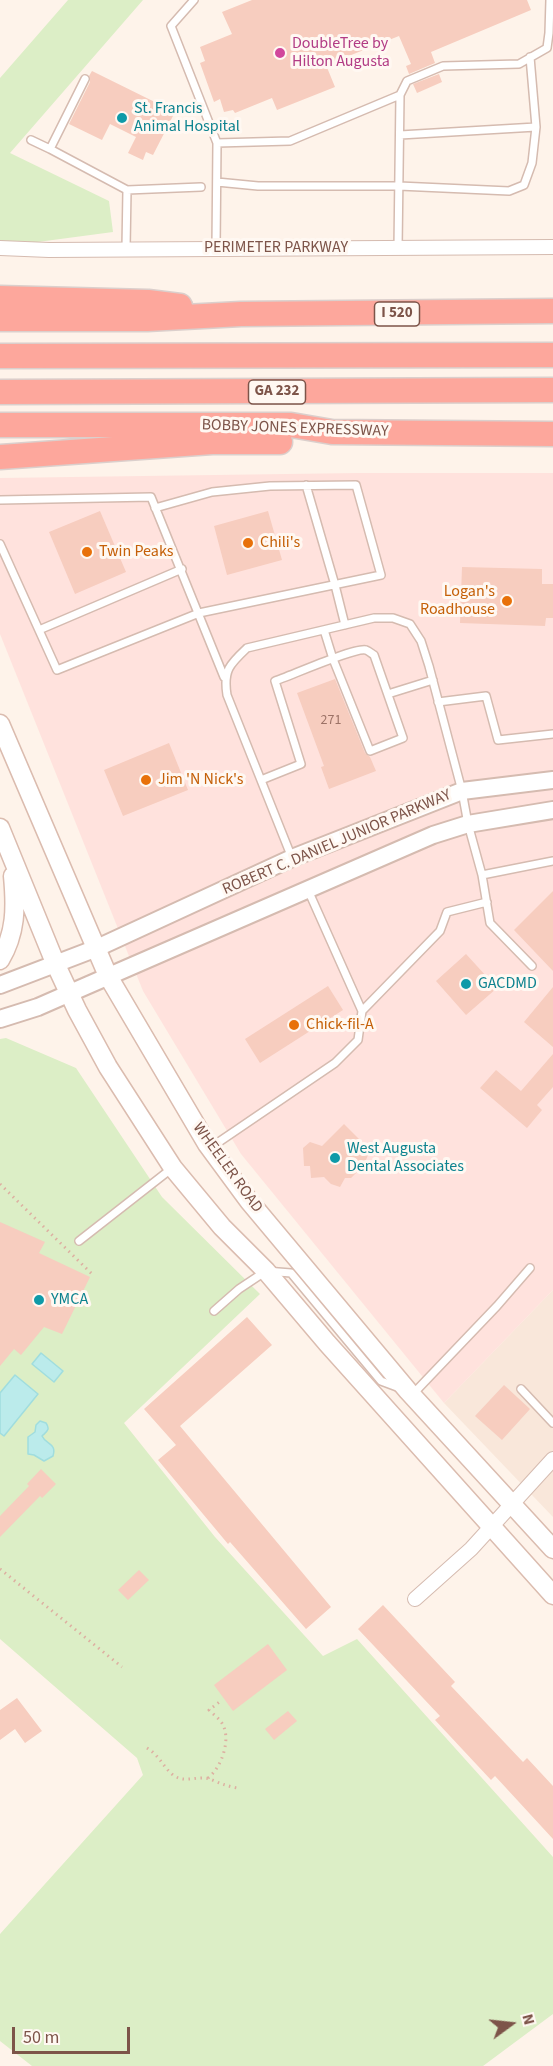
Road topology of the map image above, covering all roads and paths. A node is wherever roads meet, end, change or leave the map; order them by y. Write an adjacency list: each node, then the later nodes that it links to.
1 (194, 0): 10 (lane)
2 (550, 0): 3 (lane)
3 (550, 48): 4 (lane)
4 (530, 57): 6 (lane); 7 (lane)
5 (85, 79): 11 (lane)
6 (400, 95): 8 (lane); 10 (lane)
7 (536, 127): 8 (lane); 13 (lane)
8 (400, 135): 13 (lane)
9 (32, 140): 11 (lane)
10 (217, 142): 12 (lane)
11 (50, 149): 15 (lane)
12 (217, 182): 13 (lane); 16 (lane)
13 (399, 186): 20 (lane)
14 (201, 187): 15 (lane)
15 (127, 190): 19 (lane)
16 (216, 247): 19 (street, PERIMETER PARKWAY); 20 (street, PERIMETER PARKWAY)
17 (553, 247): 20 (street, PERIMETER PARKWAY)
18 (0, 248): 19 (street, PERIMETER PARKWAY)
19 (126, 248)
20 (398, 248)
21 (0, 298): 23 (highway)
22 (553, 311): 23 (highway, I 520)
23 (241, 314): 24 (highway, I 520)
24 (0, 320)
25 (553, 355): 26 (highway)
26 (0, 356)
27 (553, 390): 28 (highway, BOBBY JONES EXPRESSWAY / GA 232)
28 (0, 392)
29 (0, 425): 30 (highway, BOBBY JONES EXPRESSWAY)
30 (332, 432): 31 (highway, BOBBY JONES EXPRESSWAY); 32 (highway)
31 (553, 435)
32 (0, 457)
33 (306, 485): 35 (lane); 38 (lane); 38 (lane)
34 (0, 500): 35 (lane)
35 (155, 508): 37 (lane)
36 (0, 544): 41 (lane)
37 (182, 569): 39 (lane); 41 (lane)
38 (335, 585): 39 (lane); 40 (lane)
39 (199, 613): 41 (lane); 44 (lane)
40 (345, 625): 42 (lane); 45 (lane)
41 (39, 630)
42 (324, 630): 43 (lane); 44 (lane)
43 (333, 659): 46 (lane); 46 (lane); 50 (lane)
44 (224, 677): 50 (lane)
45 (433, 680): 46 (lane); 47 (lane)
46 (387, 694)
47 (438, 702): 49 (lane); 52 (lane)
48 (0, 723): 62 (main road, WHEELER ROAD)
49 (553, 734)
50 (261, 780): 57 (lane)
51 (553, 780): 52 (street, ROBERT C. DANIEL JUNIOR PARKWAY)
52 (462, 791): 54 (lane); 57 (street, ROBERT C. DANIEL JUNIOR PARKWAY)
53 (553, 810): 54 (street, ROBERT C. DANIEL JUNIOR PARKWAY)
54 (468, 824): 59 (lane); 60 (street, ROBERT C. DANIEL JUNIOR PARKWAY)
55 (0, 828): 56 (main road)
56 (11, 857): 63 (main road); 64 (main road)
57 (292, 858): 62 (street, ROBERT C. DANIEL JUNIOR PARKWAY)
58 (553, 861): 59 (lane)
59 (482, 875): 61 (lane)
60 (308, 890): 66 (street, ROBERT C. DANIEL JUNIOR PARKWAY); 69 (lane)
61 (487, 902): 65 (lane); 69 (lane)
62 (97, 948): 64 (street, ROBERT C. DANIEL JUNIOR PARKWAY); 66 (main road, WHEELER ROAD)
63 (0, 960)
64 (56, 964): 67 (street, ROBERT C. DANIEL JUNIOR PARKWAY); 68 (main road)
65 (532, 966)
66 (108, 976): 68 (street, ROBERT C. DANIEL JUNIOR PARKWAY); 71 (main road, WHEELER ROAD)
67 (0, 985)
68 (70, 993): 70 (street, ROBERT C. DANIEL JUNIOR PARKWAY); 72 (main road)
69 (362, 1011): 71 (lane)
70 (0, 1019)
71 (210, 1148): 80 (main road, WHEELER ROAD)
72 (173, 1168): 74 (lane); 76 (main road)
73 (0, 1184): 77 (path)
74 (79, 1241)
75 (530, 1268): 80 (lane)
76 (266, 1271): 78 (lane); 80 (lane); 84 (main road)
77 (93, 1275)
78 (214, 1311)
79 (521, 1389): 81 (lane)
80 (410, 1393): 83 (main road, WHEELER ROAD)
81 (553, 1423)
82 (553, 1459): 83 (street)
83 (511, 1504): 84 (street); 85 (main road, WHEELER ROAD)
84 (490, 1527): 87 (main road); 88 (street)
85 (553, 1549)
86 (0, 1569): 89 (path)
87 (553, 1595)
88 (415, 1599)
89 (122, 1668)
90 (222, 1700): 92 (path)
91 (147, 1748): 92 (path)
92 (208, 1779): 93 (path)
93 (237, 1788)

